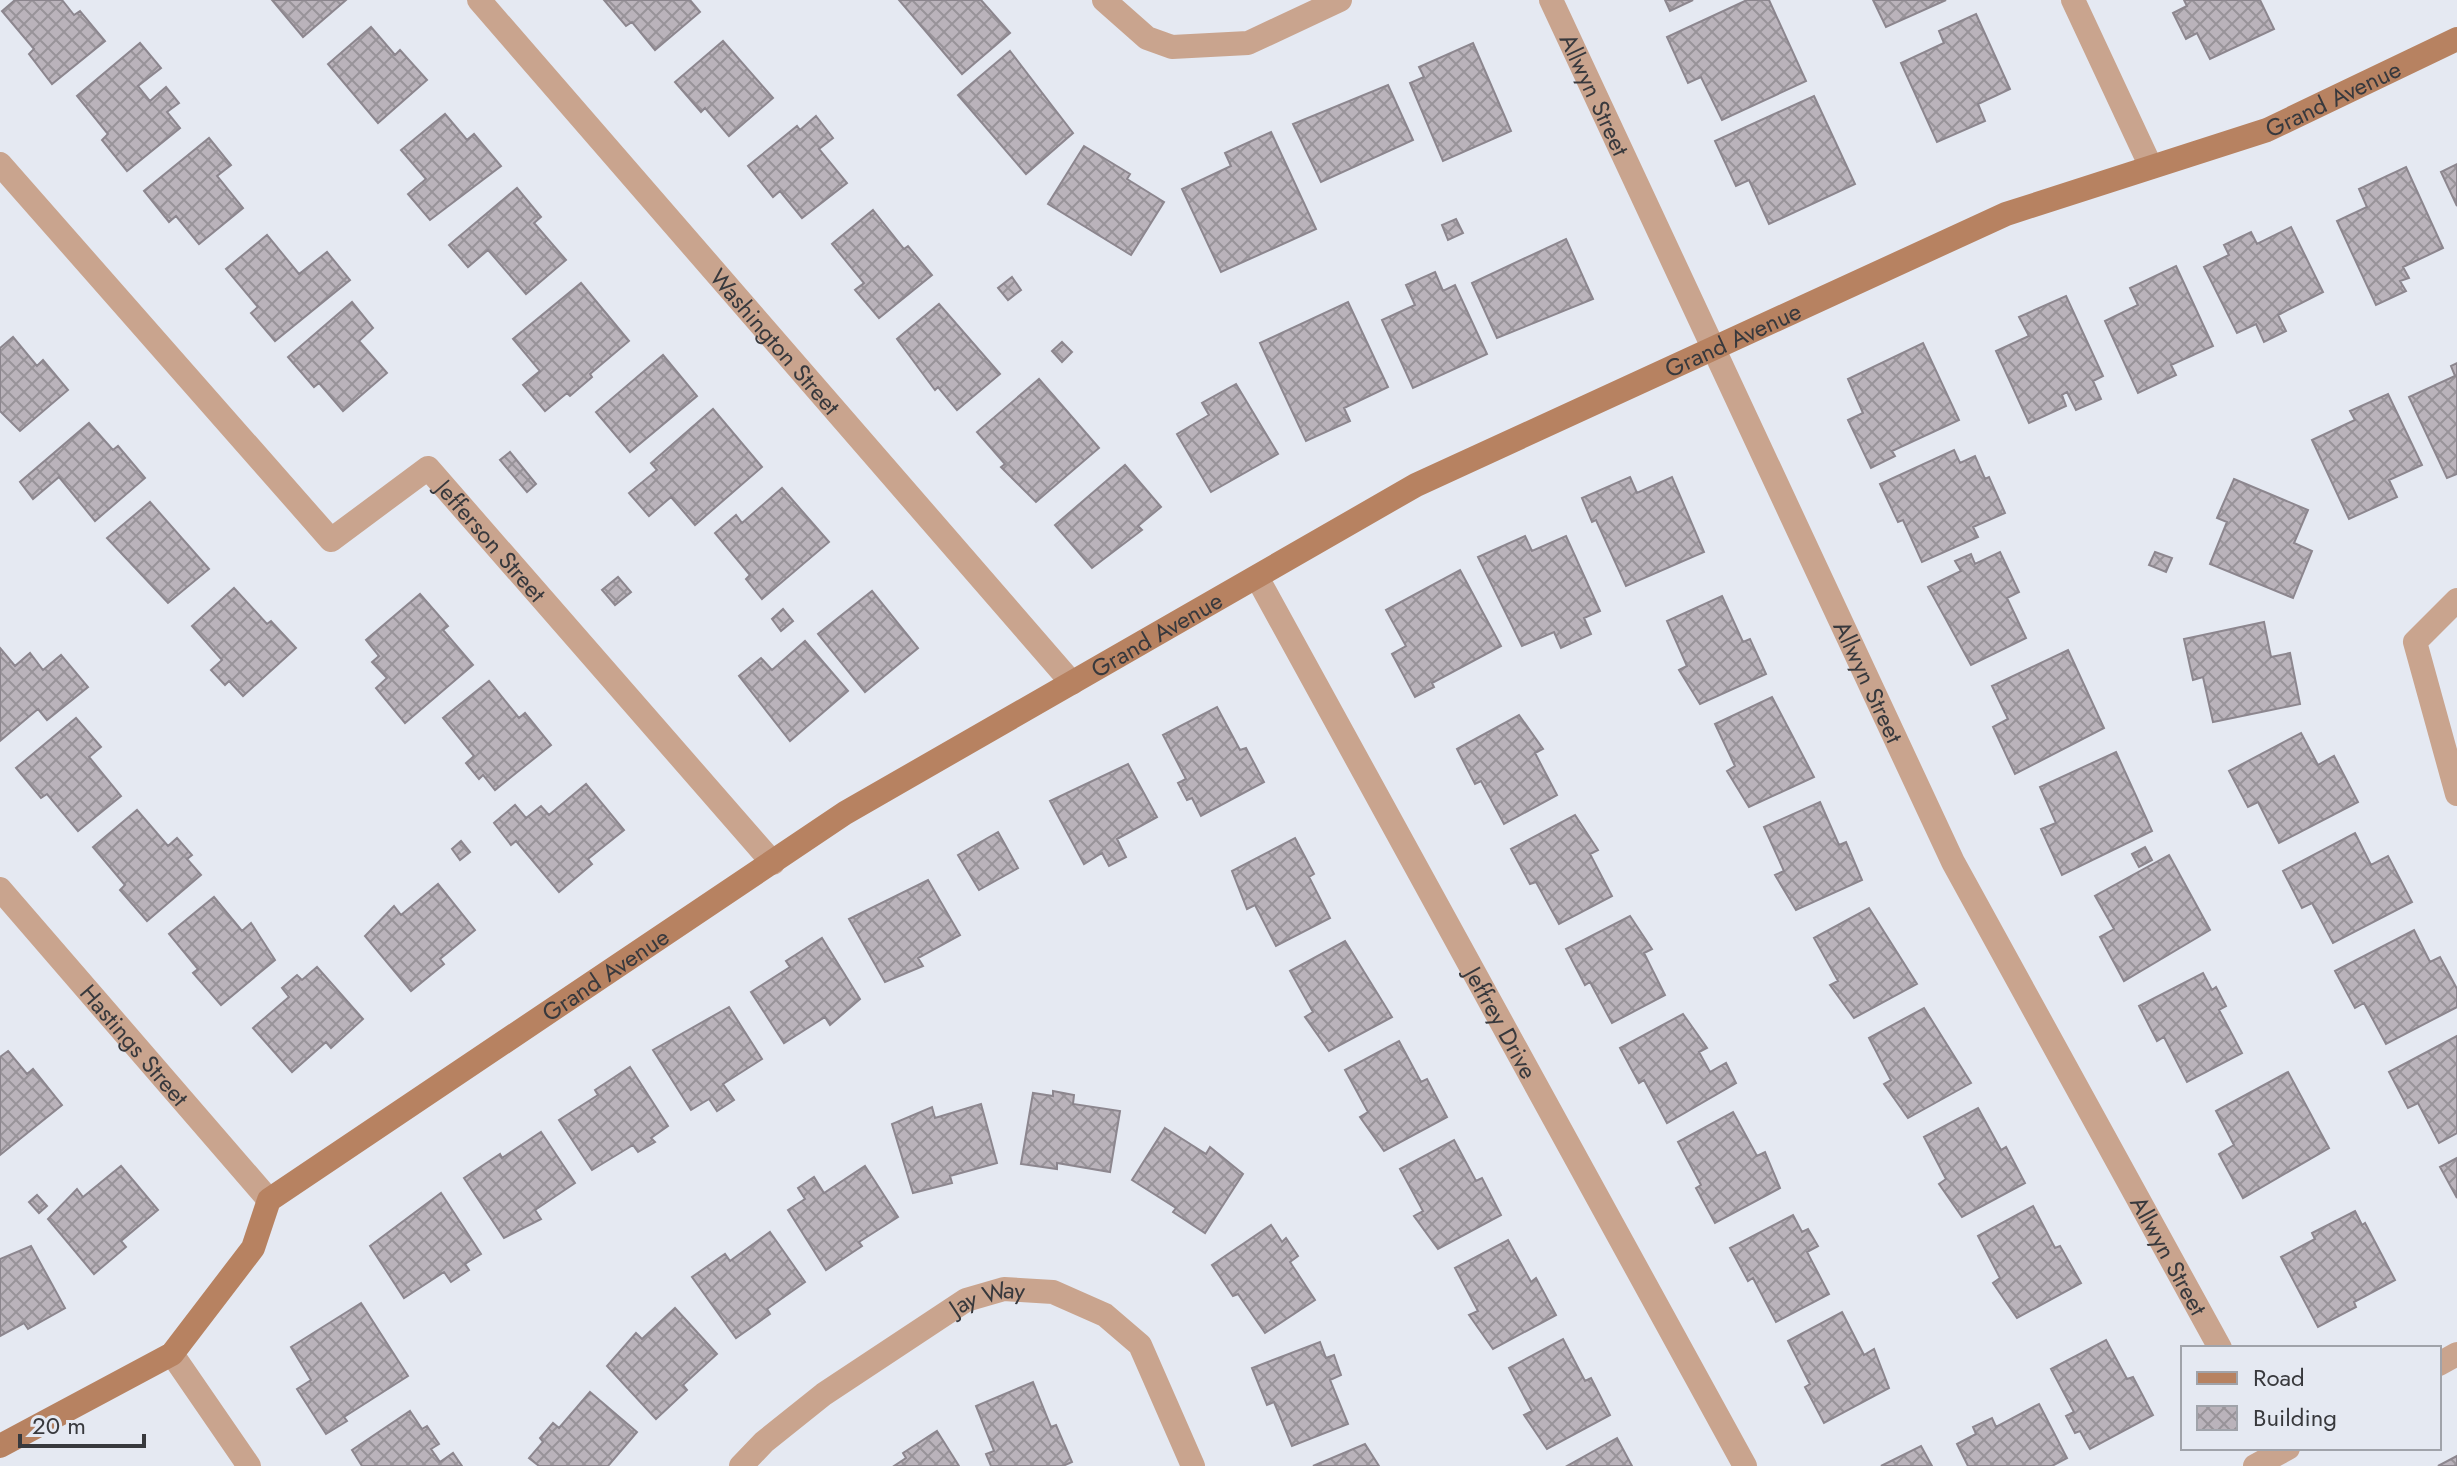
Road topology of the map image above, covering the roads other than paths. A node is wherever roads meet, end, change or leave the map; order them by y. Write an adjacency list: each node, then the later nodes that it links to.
1 (479, 0): 12 (street, Washington Street)
2 (1104, 0): 3 (street)
3 (1340, 0)
4 (1551, 0): 9 (street, Allwyn Street)
5 (2073, 0): 8 (street)
6 (2457, 39): 8 (street, Grand Avenue)
7 (0, 164): 14 (street, Jefferson Street)
8 (2151, 167): 9 (street, Grand Avenue)
9 (1714, 348): 10 (street, Grand Avenue); 17 (street, Allwyn Street)
10 (1258, 579): 12 (street, Grand Avenue); 24 (street, Jeffrey Drive)
11 (2457, 600): 13 (street)
12 (1072, 683): 14 (street, Grand Avenue)
13 (2457, 794)
14 (773, 863): 16 (street, Grand Avenue)
15 (0, 889): 16 (street, Hastings Street)
16 (269, 1200): 18 (street)
17 (2219, 1346)
18 (172, 1354): 19 (street); 21 (street)
19 (0, 1446)
20 (2280, 1450): 25 (street)
21 (249, 1466)
22 (741, 1466): 23 (street, Jay Way)
23 (1193, 1466)
24 (1745, 1466)
25 (2255, 1466)

